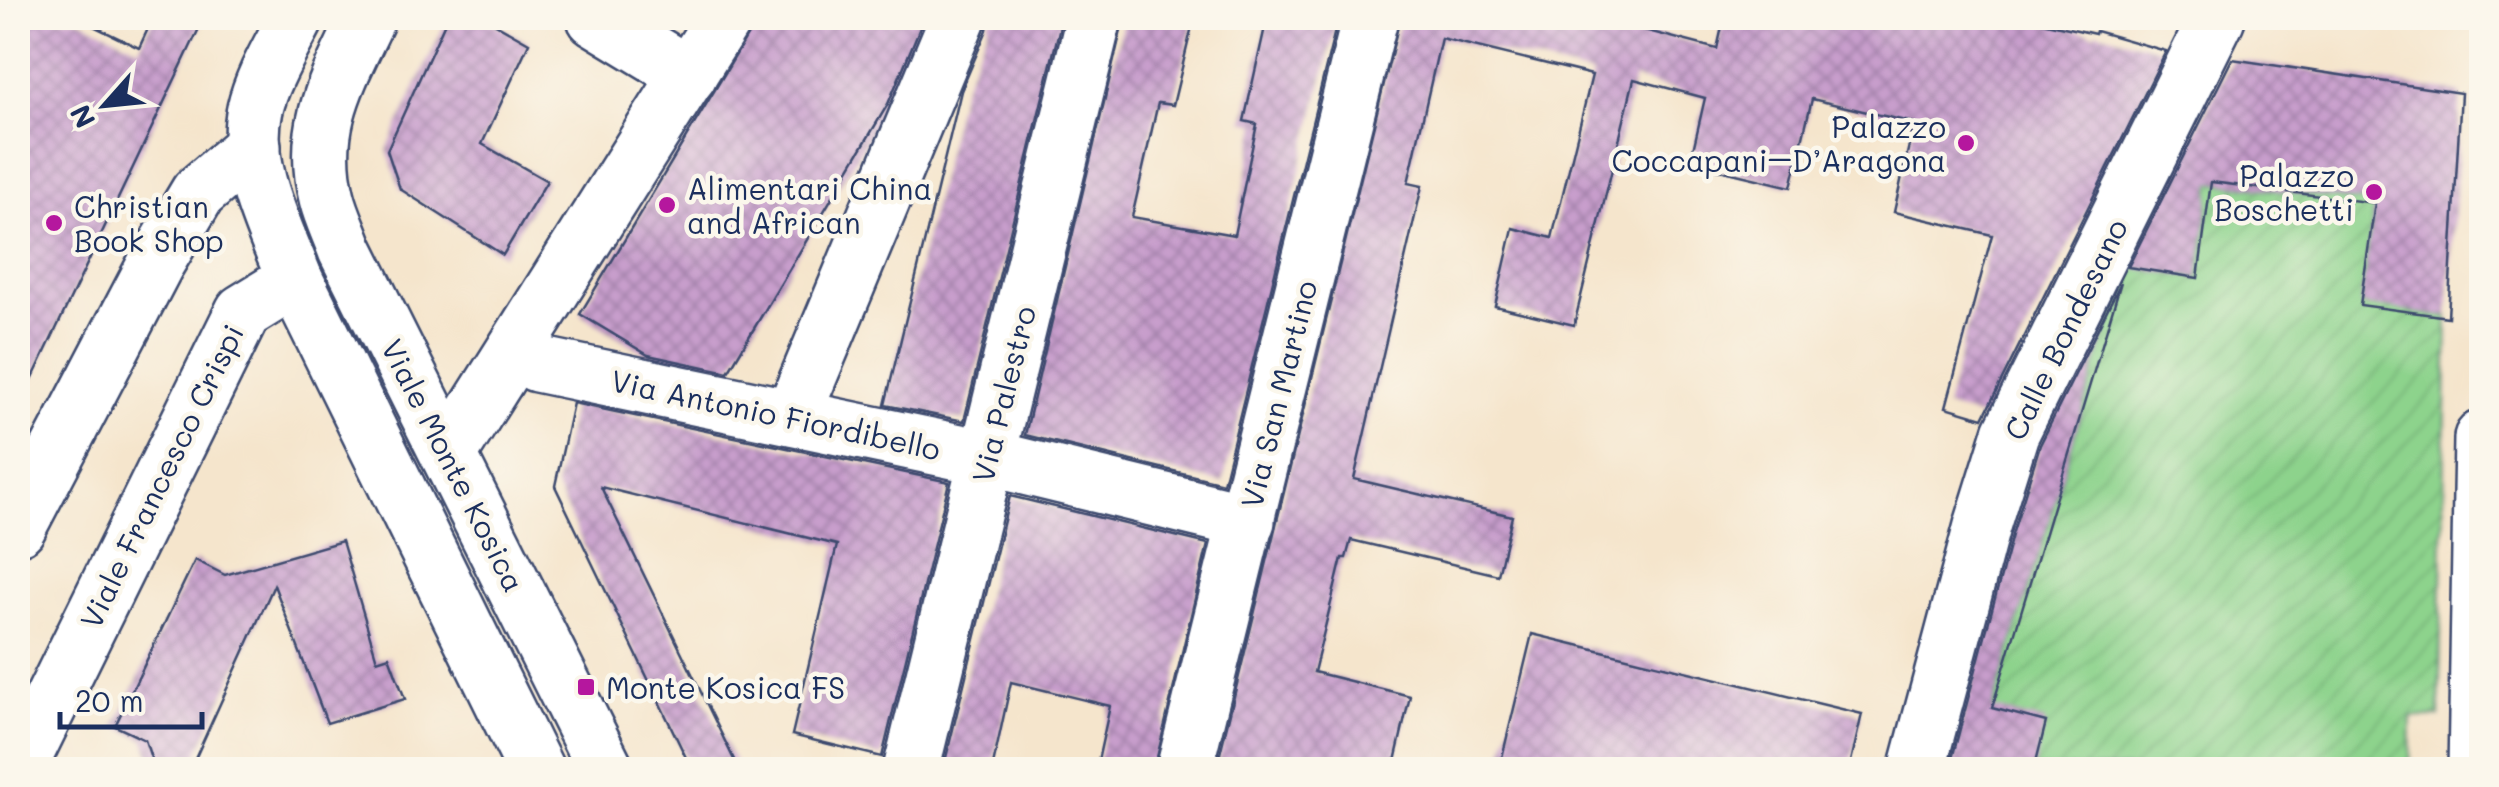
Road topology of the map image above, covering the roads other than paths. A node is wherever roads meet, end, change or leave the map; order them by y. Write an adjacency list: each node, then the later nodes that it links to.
1 (296, 18): 10 (street)
2 (367, 18): 15 (street, Viale Monte Kosica)
3 (595, 18): 9 (street)
4 (724, 18): 9 (street)
5 (958, 18): 13 (street)
6 (1094, 18): 16 (street, Via Palestro)
7 (1370, 18): 17 (street, Via San Martino)
8 (2217, 18): 24 (street, Calle Bondesano)
9 (688, 75): 15 (street)
10 (253, 146): 11 (street); 18 (street)
11 (295, 280): 19 (street, Viale Francesco Crispi); 20 (street, Viale Monte Kosica)
12 (538, 364): 13 (street, Via Antonio Fiordibello)
13 (792, 417): 16 (street, Via Antonio Fiordibello)
14 (2482, 438): 25 (street)
15 (449, 454): 21 (street, Viale Monte Kosica)
16 (988, 458): 17 (street, Via Antonio Fiordibello); 22 (street, Via Palestro)
17 (1248, 521): 23 (street, Via San Martino)
18 (18, 527)
19 (18, 769)
20 (536, 770)
21 (606, 770)
22 (911, 770)
23 (1184, 770)
24 (1917, 770)
25 (2476, 770)

